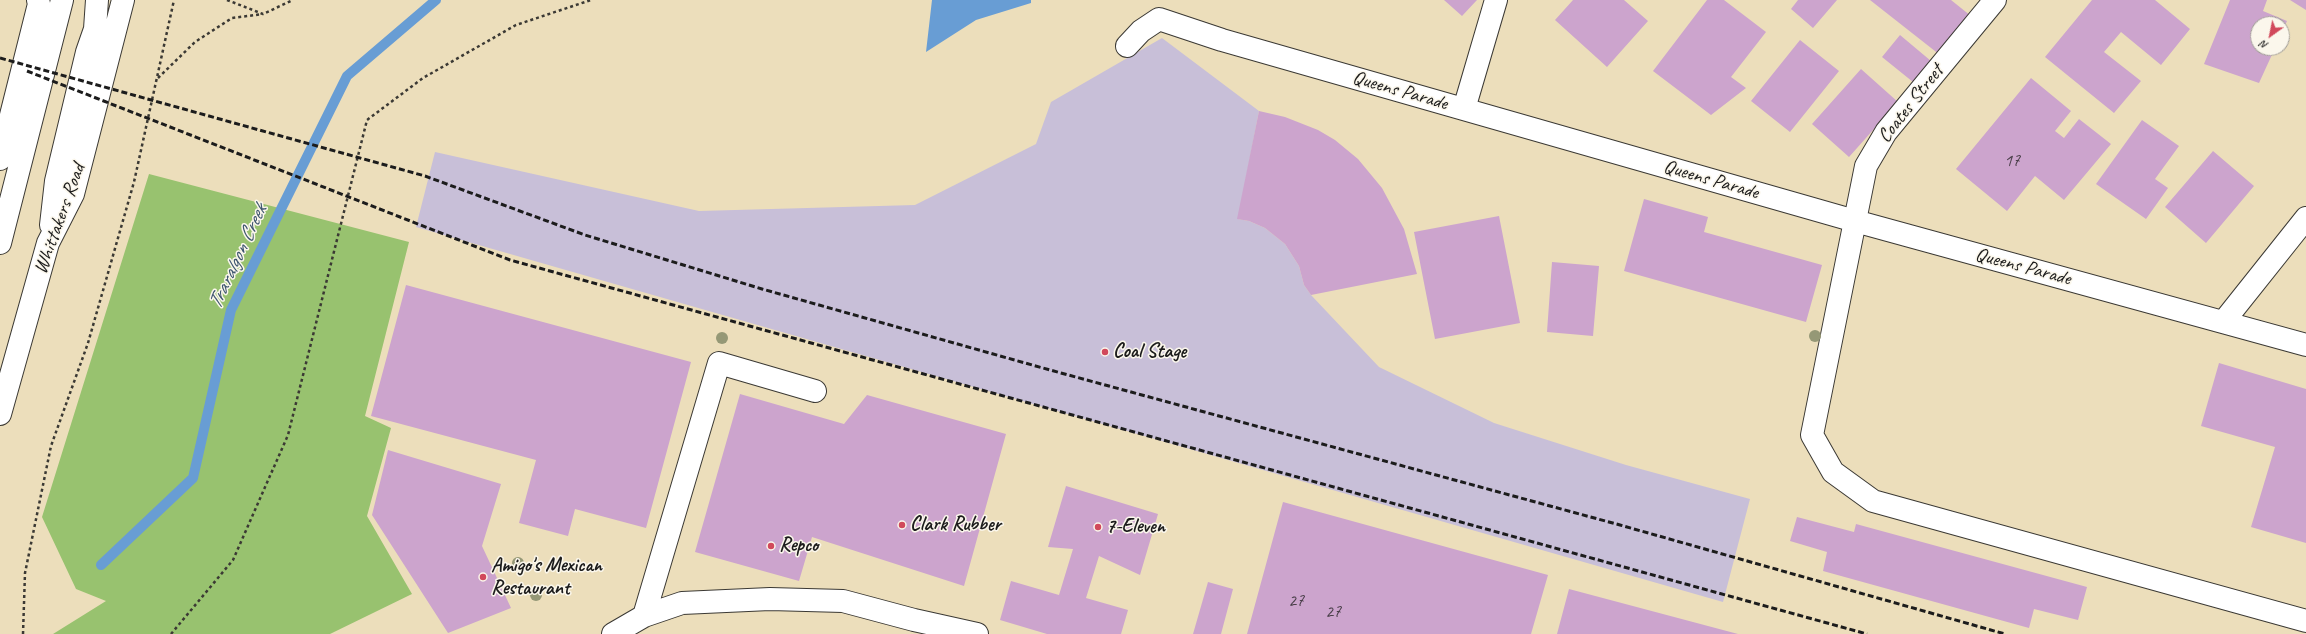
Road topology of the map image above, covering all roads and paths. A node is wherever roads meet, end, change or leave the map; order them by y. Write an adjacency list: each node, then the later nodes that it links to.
1 (38, 0): 15 (street)
2 (62, 0): 18 (street)
3 (97, 0): 19 (street)
4 (123, 0): 19 (street, Whittakers Road)
5 (174, 0): 13 (path)
6 (227, 0): 11 (path)
7 (293, 0): 11 (path)
8 (591, 0): 28 (path)
9 (1496, 0): 14 (street)
10 (1995, 0): 17 (street, Coates Street)
11 (263, 14): 13 (path)
12 (1127, 46): 14 (street, Queens Parade)
13 (157, 79): 27 (path)
14 (1464, 109): 17 (street, Queens Parade)
15 (0, 159)
16 (2306, 218): 20 (street)
17 (1855, 221): 20 (street, Queens Parade); 25 (street, Coates Street)
18 (0, 243)
19 (48, 243): 23 (street, Whittakers Road)
20 (2224, 321): 21 (street, Queens Parade)
21 (2306, 345)
22 (815, 390): 24 (street)
23 (0, 414)
24 (644, 616): 26 (street); 29 (street)
25 (2306, 621)
26 (910, 627): 30 (street)
27 (23, 634)
28 (171, 634)
29 (613, 634)
30 (977, 634)

